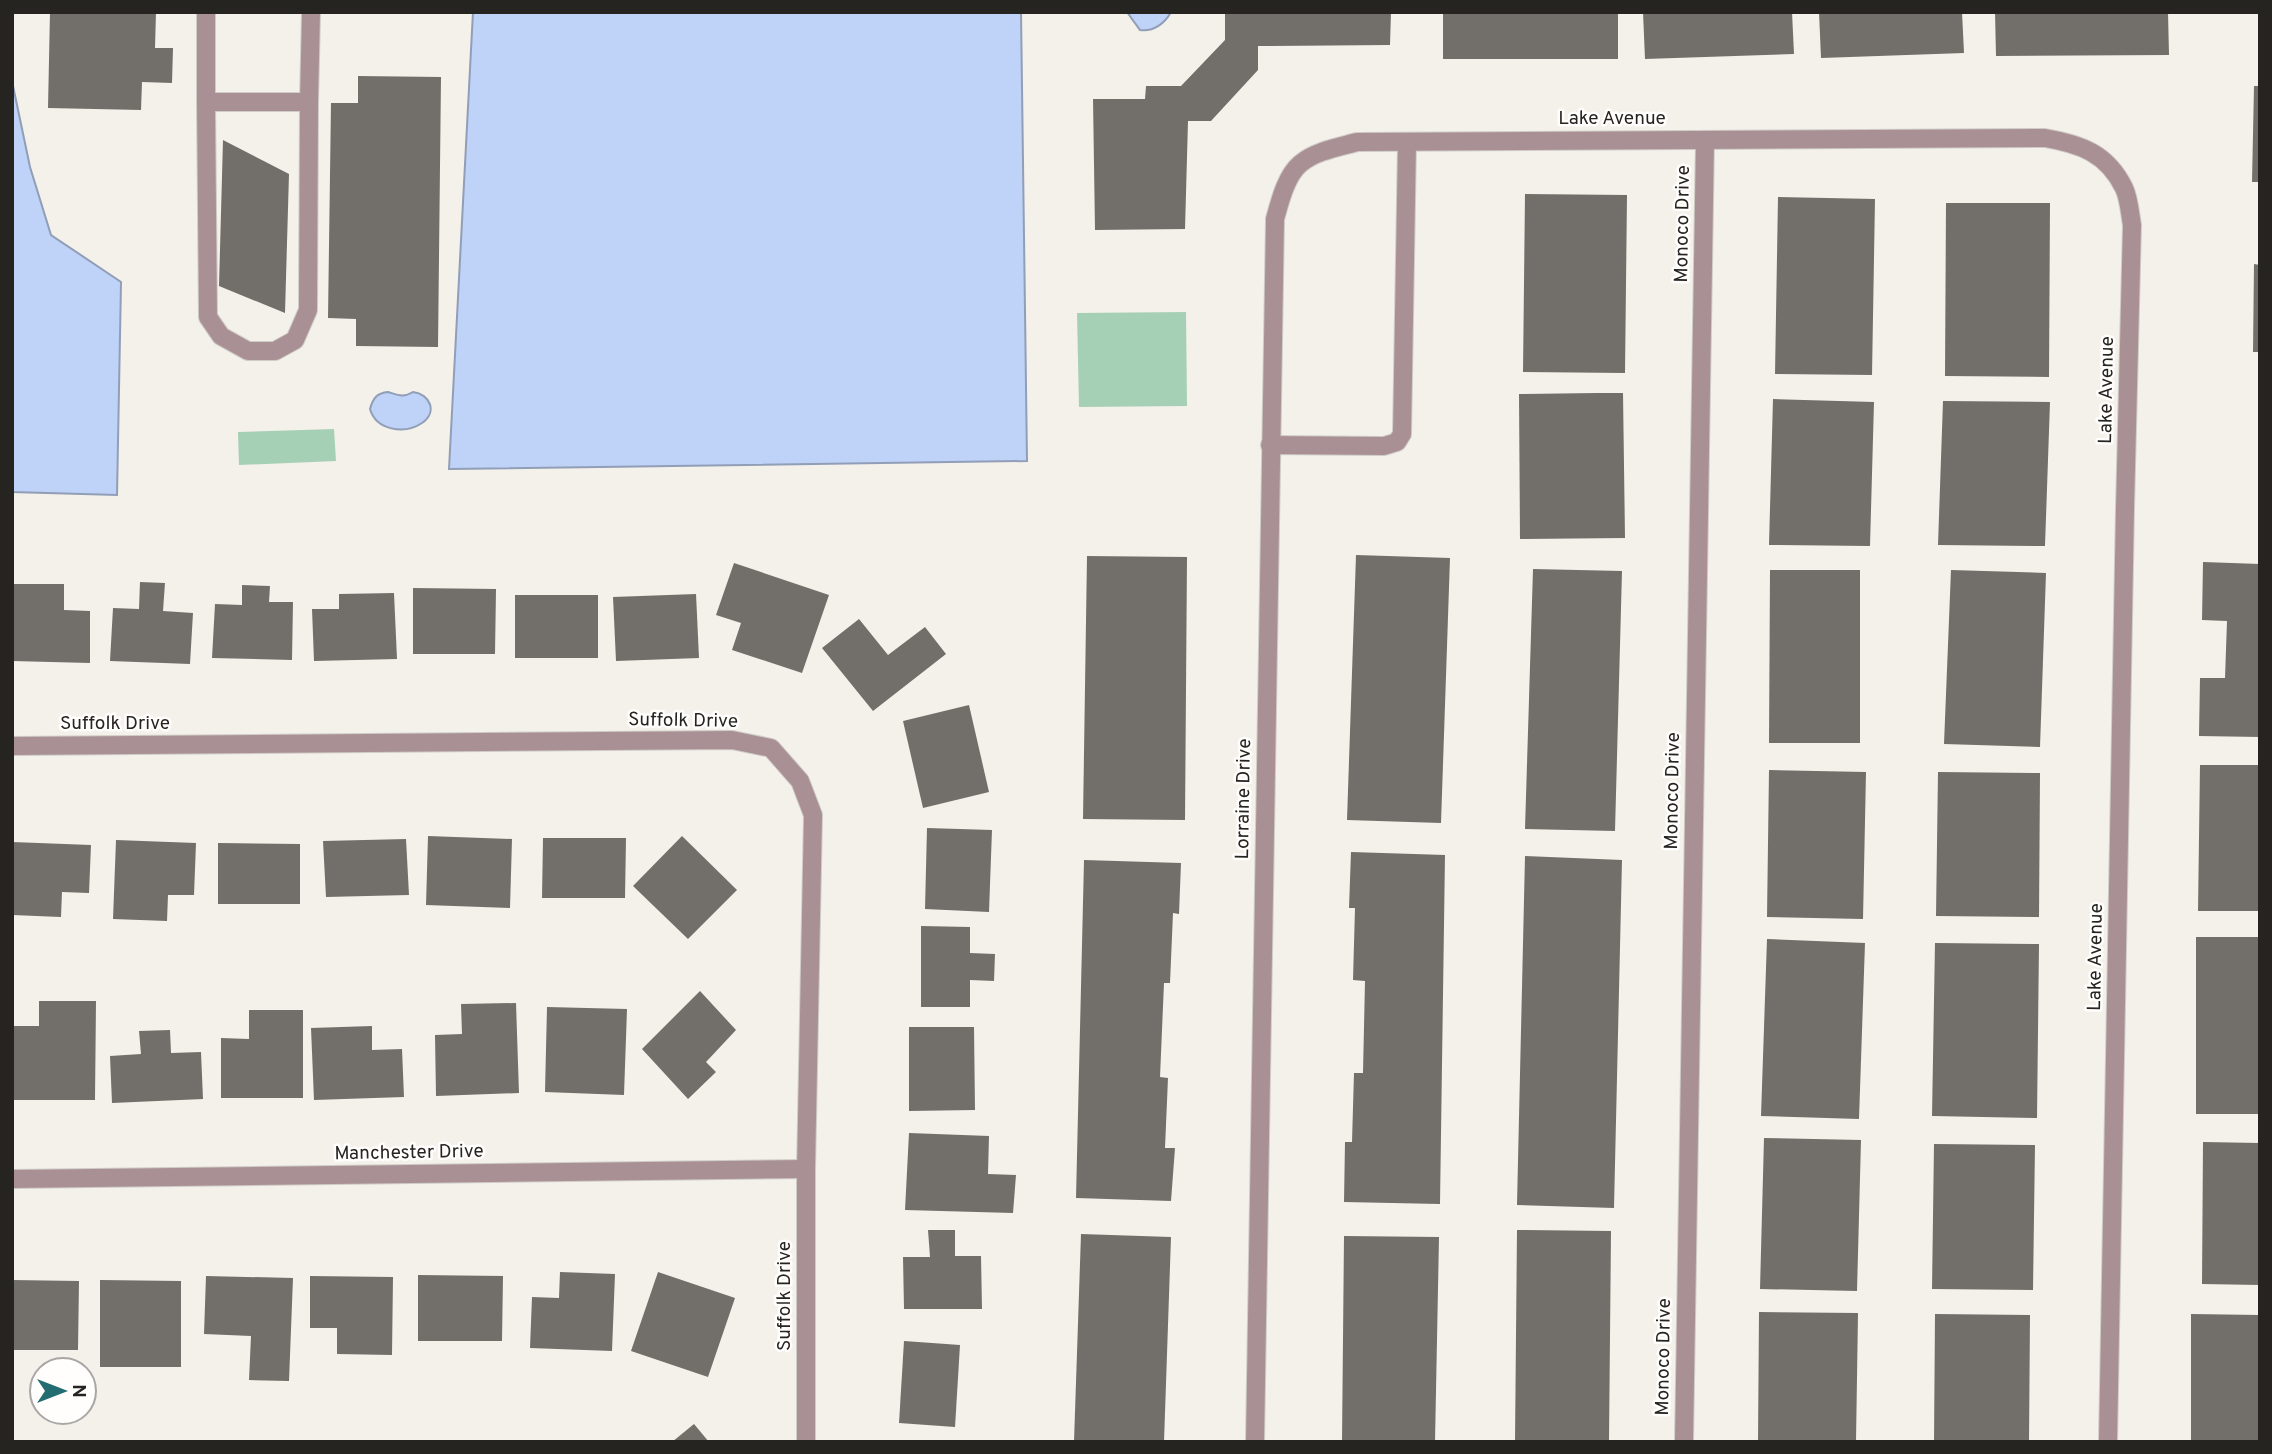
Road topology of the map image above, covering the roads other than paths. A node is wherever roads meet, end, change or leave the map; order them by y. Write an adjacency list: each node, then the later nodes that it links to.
1 (206, 12): 3 (street)
2 (311, 12): 4 (street)
3 (206, 102): 4 (street); 4 (street)
4 (309, 102)
5 (1705, 140): 6 (street, Lake Avenue); 14 (street, Monoco Drive); 15 (street, Lake Avenue)
6 (1407, 142): 7 (street, Lake Avenue); 8 (street)
7 (1300, 164): 8 (street, Lorraine Drive)
8 (1270, 445): 13 (street, Lorraine Drive)
9 (12, 746): 10 (street, Suffolk Drive)
10 (806, 1169): 11 (street, Manchester Drive); 12 (street, Suffolk Drive)
11 (12, 1179)
12 (806, 1442)
13 (1255, 1442)
14 (1684, 1442)
15 (2108, 1442)

